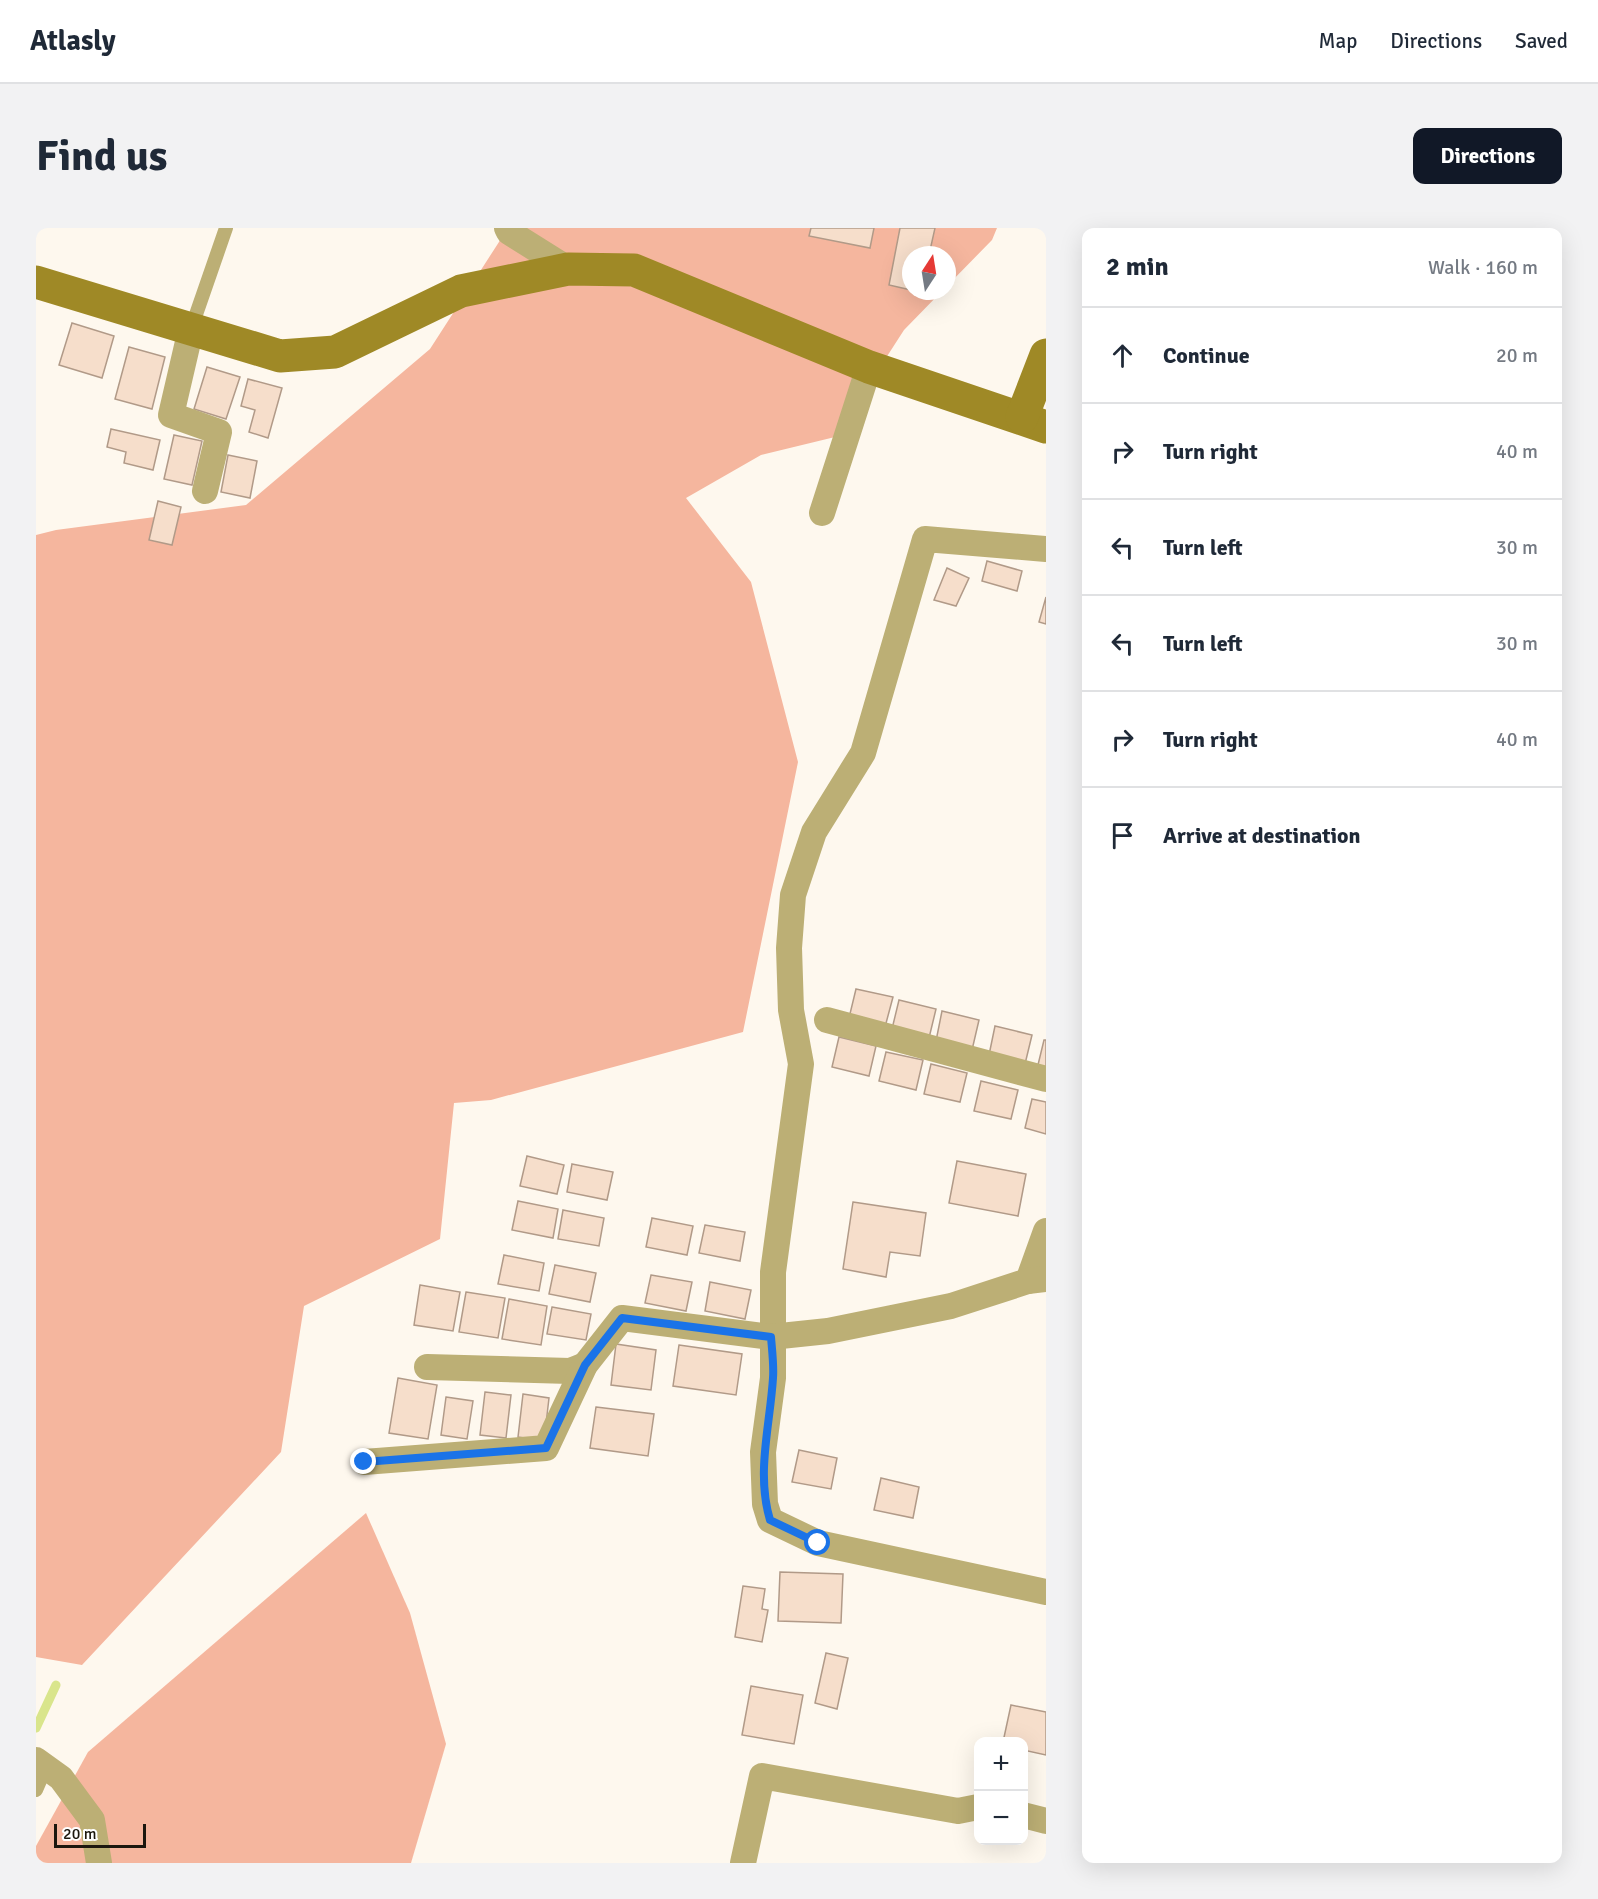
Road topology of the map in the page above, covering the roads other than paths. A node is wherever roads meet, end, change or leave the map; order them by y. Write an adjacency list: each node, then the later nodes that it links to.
1 (226, 228): 5 (lane)
2 (507, 228): 3 (street)
3 (568, 269): 5 (street); 7 (street)
4 (36, 282): 5 (street)
5 (191, 329): 9 (street)
6 (1046, 355): 8 (street)
7 (869, 366): 8 (street); 10 (street)
8 (1034, 422)
9 (205, 491)
10 (822, 513)
11 (1046, 549): 16 (street)
12 (827, 1020): 13 (street)
13 (1046, 1079)
14 (1046, 1231): 15 (street)
15 (1037, 1280): 16 (street)
16 (771, 1337): 17 (street); 20 (street)
17 (585, 1365): 18 (street); 19 (street)
18 (427, 1368)
19 (364, 1462)
20 (1046, 1592)
21 (39, 1772): 25 (street)
22 (974, 1808): 26 (street)
23 (1028, 1816): 24 (street)
24 (1046, 1821)
25 (99, 1863)
26 (743, 1863)

